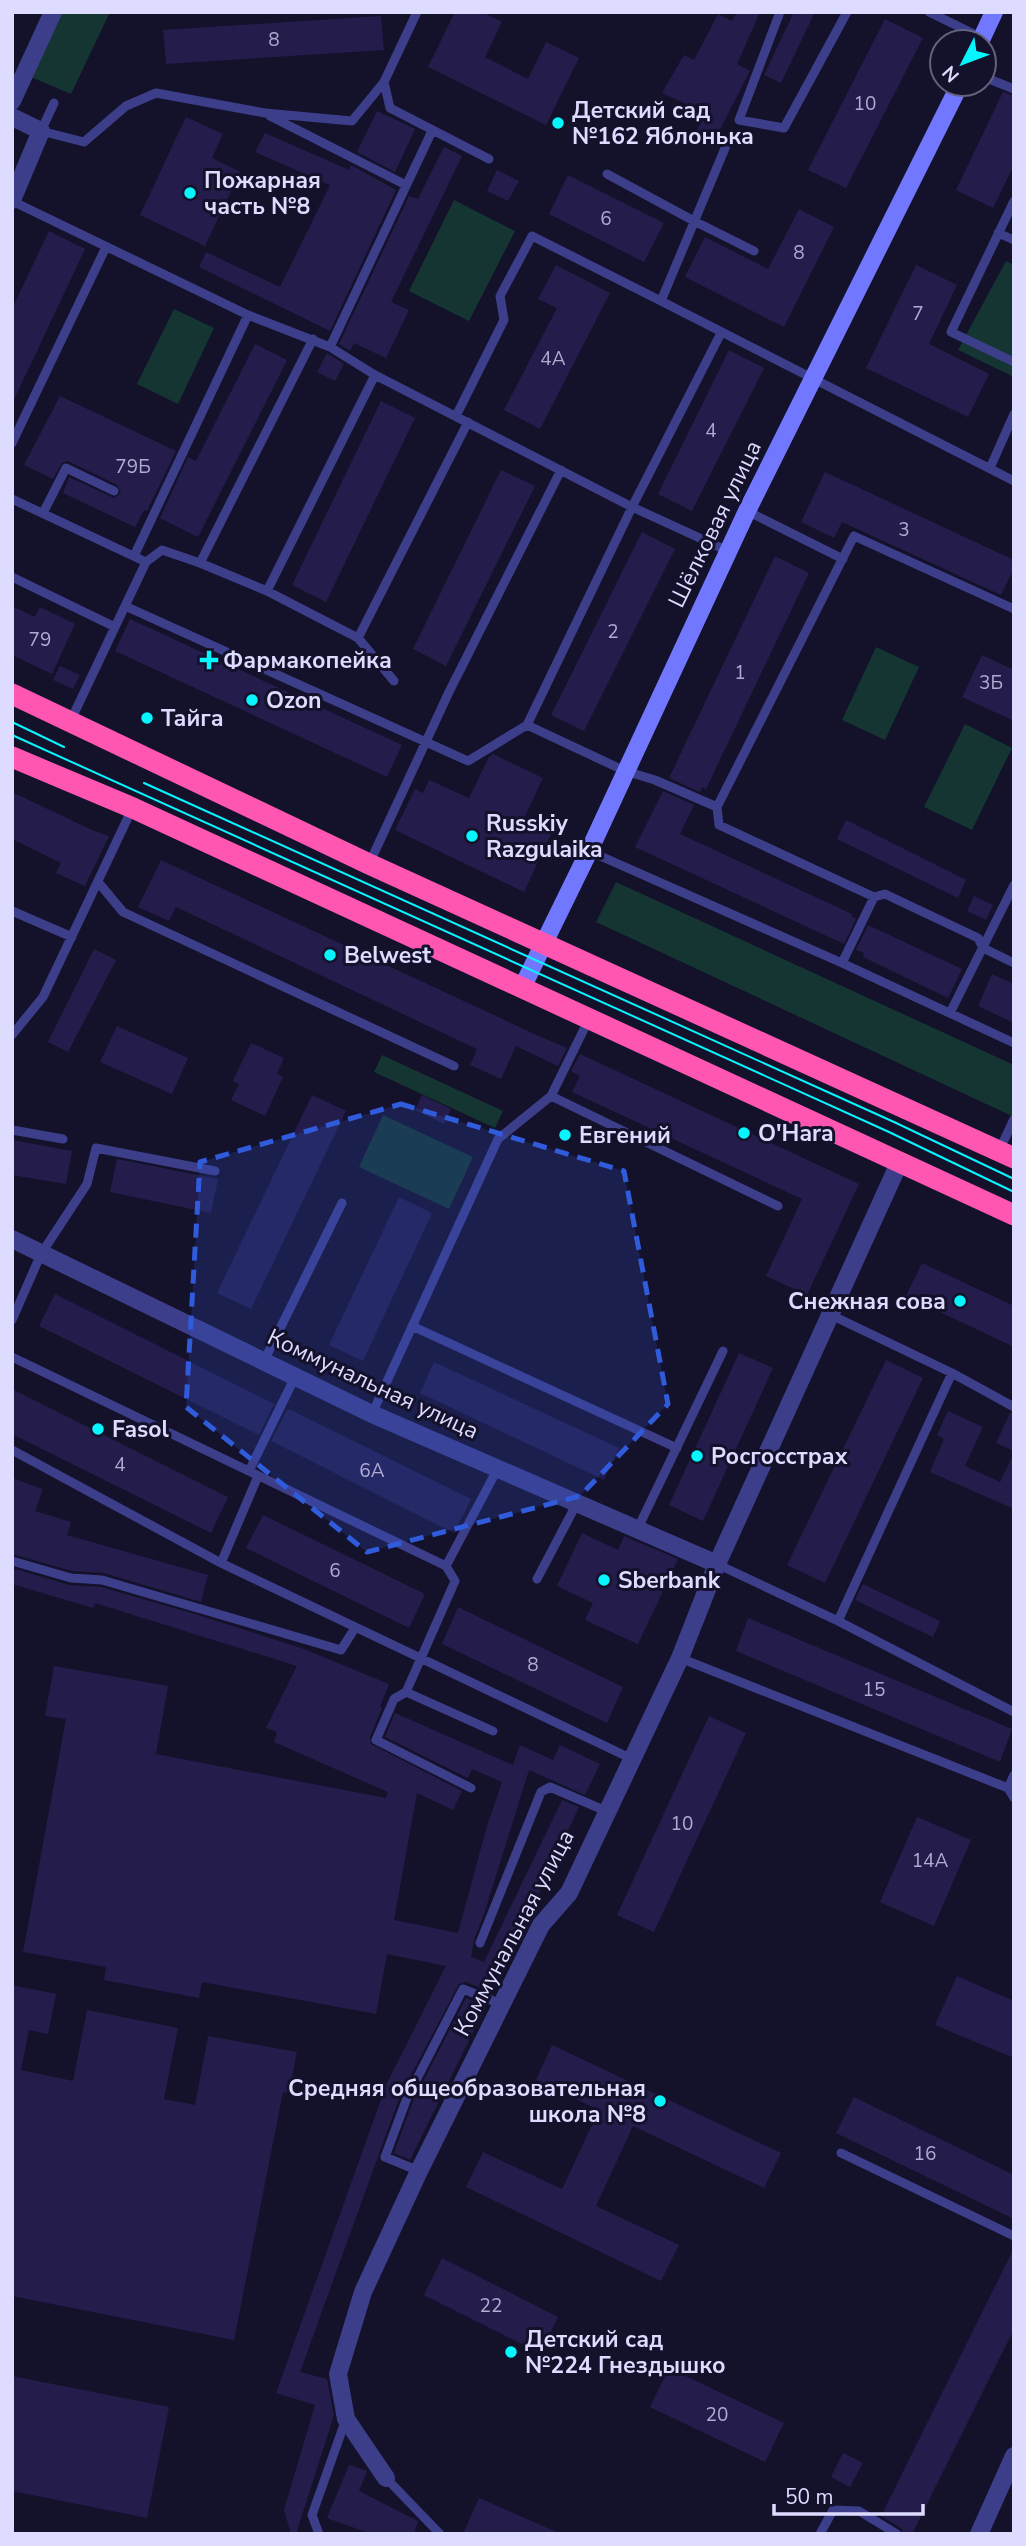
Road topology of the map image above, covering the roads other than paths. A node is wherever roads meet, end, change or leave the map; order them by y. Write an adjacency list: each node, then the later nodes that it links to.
1 (53, 12): 11 (street)
2 (417, 12): 9 (lane)
3 (780, 12): 4 (lane)
4 (847, 12)
5 (929, 12): 7 (lane)
6 (994, 12): 8 (street)
7 (959, 28)
8 (987, 28)
9 (384, 82): 13 (lane); 16 (lane)
10 (953, 98): 35 (street, Шёлковая улица)
11 (12, 100)
12 (54, 103): 15 (lane)
13 (265, 113): 15 (lane); 20 (lane)
14 (12, 117): 15 (street)
15 (41, 131): 21 (street)
16 (432, 131): 18 (lane); 20 (lane)
17 (728, 141): 23 (lane)
18 (489, 159)
19 (607, 174): 23 (lane)
20 (406, 184): 32 (lane)
21 (12, 201): 26 (lane)
22 (1014, 201): 24 (lane)
23 (694, 221): 27 (lane); 28 (lane)
24 (998, 233): 25 (lane); 33 (lane)
25 (1014, 240)
26 (106, 247): 29 (lane); 39 (lane)
27 (754, 251)
28 (662, 301): 30 (lane); 37 (lane)
29 (248, 315): 31 (lane); 49 (lane)
30 (721, 332): 35 (lane); 45 (lane)
31 (313, 339): 32 (lane); 52 (lane)
32 (330, 347): 34 (lane)
33 (1014, 362)
34 (374, 375): 37 (lane); 54 (lane)
35 (813, 377): 40 (lane); 46 (street, Шёлковая улица)
36 (1014, 414): 40 (lane)
37 (456, 416): 38 (lane)
38 (468, 422): 41 (lane); 58 (lane)
39 (12, 443)
40 (990, 468): 42 (lane)
41 (561, 470): 45 (lane); 63 (lane)
42 (1014, 481)
43 (114, 491): 47 (lane)
44 (12, 499): 47 (lane)
45 (632, 507): 48 (lane); 62 (lane)
46 (747, 511): 48 (street, Шёлковая улица); 50 (lane)
47 (43, 513): 49 (lane)
48 (728, 551): 65 (street, Шёлковая улица)
49 (134, 556): 51 (lane)
50 (843, 559): 56 (lane); 66 (lane)
51 (146, 562): 52 (lane); 55 (lane)
52 (200, 563): 54 (lane)
53 (12, 577): 57 (lane)
54 (267, 591): 58 (lane)
55 (125, 606): 57 (lane); 63 (lane)
56 (1014, 609)
57 (115, 627): 61 (lane)
58 (358, 638): 59 (lane)
59 (394, 681)
60 (12, 694): 61 (highway)
61 (71, 721): 69 (highway)
62 (527, 725): 63 (lane); 65 (lane)
63 (426, 743): 69 (lane)
64 (12, 757): 67 (highway)
65 (625, 771): 66 (lane); 68 (street, Шёлковая улица)
66 (717, 807): 72 (lane)
67 (133, 808): 70 (lane); 79 (highway)
68 (589, 851): 75 (street, Шёлковая улица); 77 (lane)
69 (369, 864): 75 (highway)
70 (98, 882): 74 (lane); 84 (lane)
71 (1014, 885): 76 (lane)
72 (874, 897): 76 (lane); 77 (lane)
73 (12, 911): 74 (lane)
74 (72, 937): 82 (lane)
75 (542, 944): 79 (street, Шёлковая улица); 89 (highway)
76 (983, 948): 78 (lane); 80 (lane)
77 (842, 963): 80 (lane)
78 (1014, 963)
79 (522, 988): 81 (highway)
80 (950, 1013): 83 (lane)
81 (589, 1019): 85 (lane); 90 (highway)
82 (12, 1035)
83 (1014, 1043)
84 (454, 1066)
85 (551, 1096): 93 (lane); 99 (lane)
86 (1014, 1119): 89 (lane)
87 (12, 1130): 88 (lane)
88 (63, 1139)
89 (1007, 1154)
90 (900, 1161): 94 (highway); 97 (street, Коммунальная улица)
91 (215, 1171): 96 (lane)
92 (342, 1203): 102 (lane)
93 (778, 1206)
94 (1014, 1215)
95 (12, 1239): 96 (street, Коммунальная улица)
96 (41, 1254): 98 (lane); 102 (street, Коммунальная улица)
97 (829, 1314): 103 (lane); 115 (street, Коммунальная улица)
98 (12, 1320)
99 (412, 1326): 106 (lane); 107 (lane)
100 (723, 1351): 107 (lane)
101 (12, 1357): 110 (lane)
102 (264, 1361): 104 (street, Коммунальная улица)
103 (952, 1373): 105 (lane); 118 (lane)
104 (295, 1377): 106 (street, Коммунальная улица); 110 (lane)
105 (1014, 1407)
106 (372, 1414): 109 (street, Коммунальная улица)
107 (677, 1448): 112 (lane)
108 (12, 1450): 114 (lane)
109 (498, 1468): 111 (street, Коммунальная улица); 116 (lane)
110 (253, 1474): 114 (lane); 116 (lane)
111 (577, 1502): 112 (street, Коммунальная улица); 117 (lane)
112 (638, 1528): 115 (street, Коммунальная улица)
113 (12, 1561): 119 (lane)
114 (221, 1563): 119 (lane)
115 (717, 1564): 118 (lane); 120 (street, Коммунальная улица)
116 (446, 1566): 121 (lane)
117 (537, 1579)
118 (838, 1620): 123 (lane)
119 (355, 1628): 121 (lane)
120 (680, 1658): 125 (street, Коммунальная улица); 128 (lane)
121 (422, 1659): 122 (lane); 125 (lane)
122 (406, 1692): 124 (lane); 127 (lane)
123 (1014, 1712)
124 (493, 1731)
125 (630, 1758): 130 (street, Коммунальная улица)
126 (1014, 1775): 128 (lane)
127 (471, 1788)
128 (1008, 1788): 129 (lane)
129 (1014, 1798)
130 (606, 1811): 131 (lane); 132 (street, Коммунальная улица)
131 (480, 1943)
132 (501, 2004): 134 (street, Коммунальная улица); 134 (lane)
133 (841, 2153): 135 (lane)
134 (419, 2171): 136 (street, Коммунальная улица)
135 (1014, 2236)
136 (346, 2419): 138 (street, Коммунальная улица); 140 (lane)
137 (1014, 2456): 139 (street)
138 (386, 2478): 141 (lane)
139 (984, 2531)
140 (319, 2534)
141 (440, 2534)
142 (820, 2534): 143 (lane)
143 (897, 2534)

